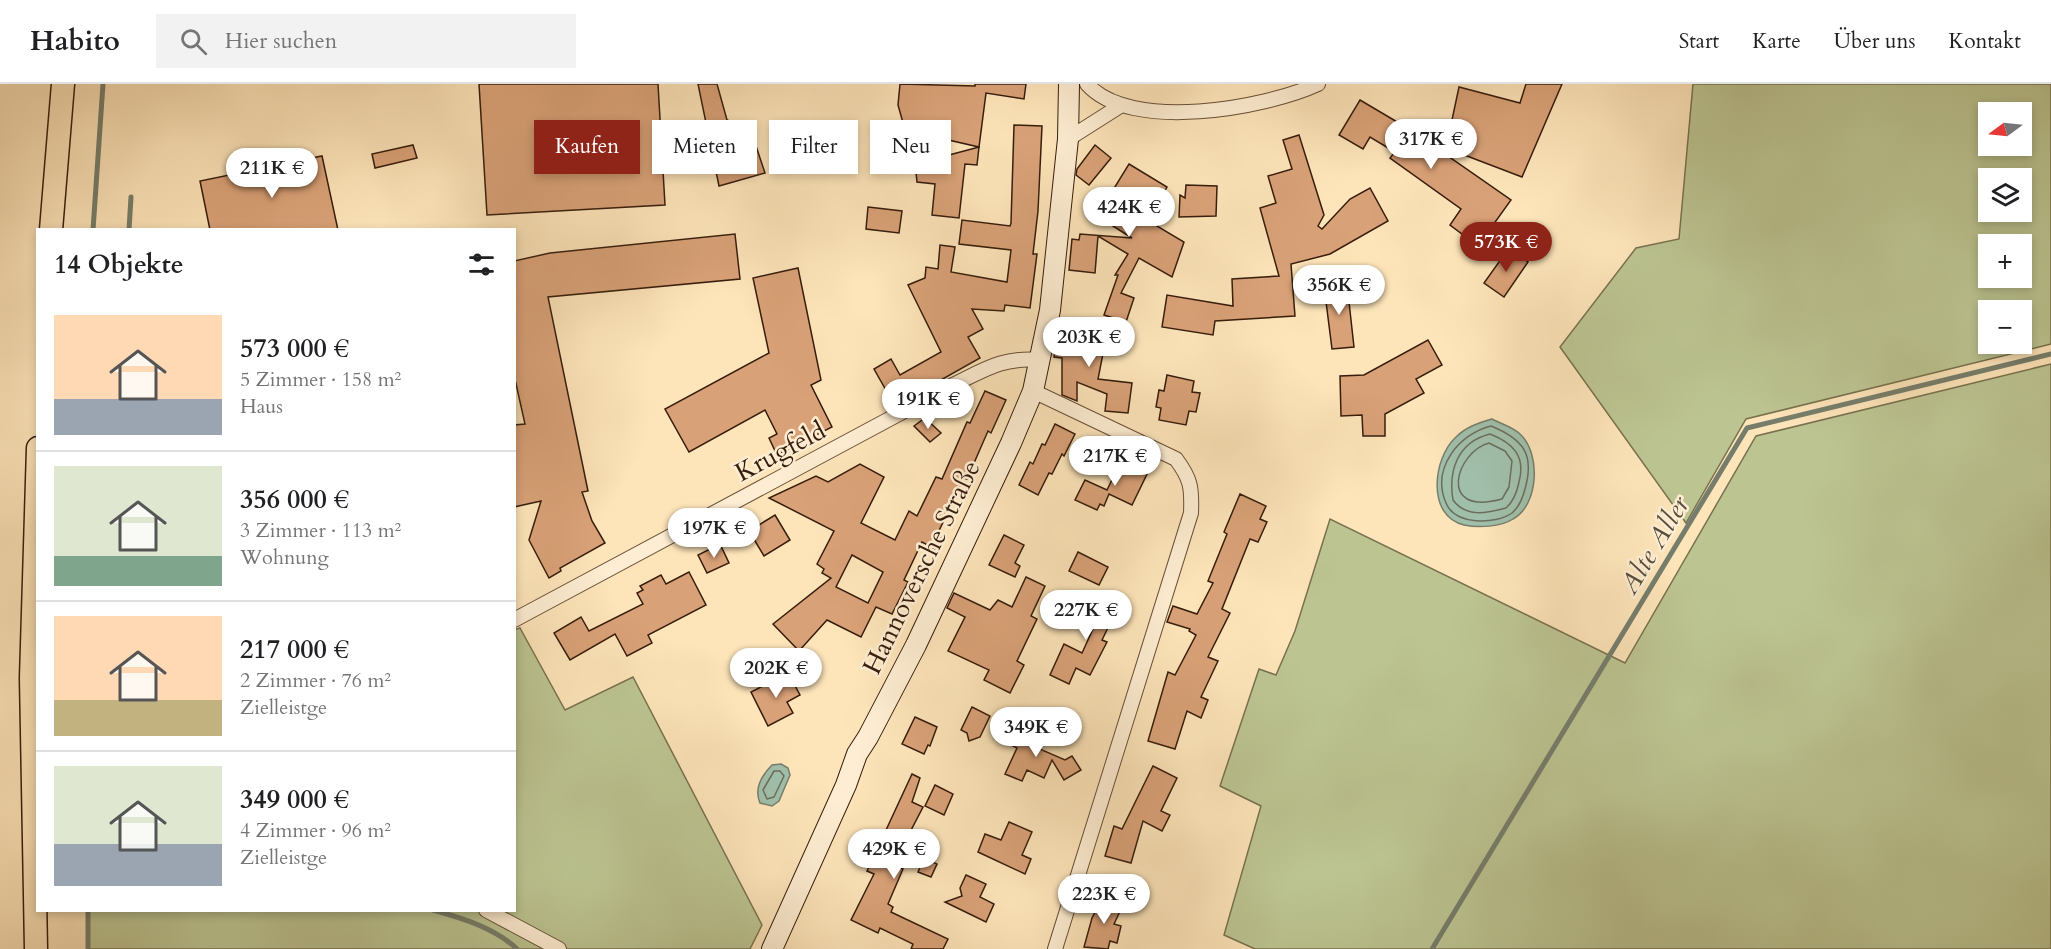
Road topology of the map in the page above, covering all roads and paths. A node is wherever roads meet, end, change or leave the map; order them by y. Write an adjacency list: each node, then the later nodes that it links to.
1 (63, 84): 7 (main road)
2 (1069, 84): 6 (street, Hannoversche Straße)
3 (1087, 84): 5 (street)
4 (1318, 84): 5 (street)
5 (1120, 106): 6 (street)
6 (1068, 139): 8 (street, Hannoversche Straße)
7 (51, 228)
8 (1041, 360): 9 (street, Hannoversche Straße); 11 (street, Krugfeld)
9 (1033, 391): 15 (street, Hannoversche Straße); 16 (street)
10 (36, 514): 13 (main road)
11 (516, 619)
12 (490, 912): 14 (street)
13 (36, 949)
14 (559, 949)
15 (772, 949)
16 (1055, 949)

